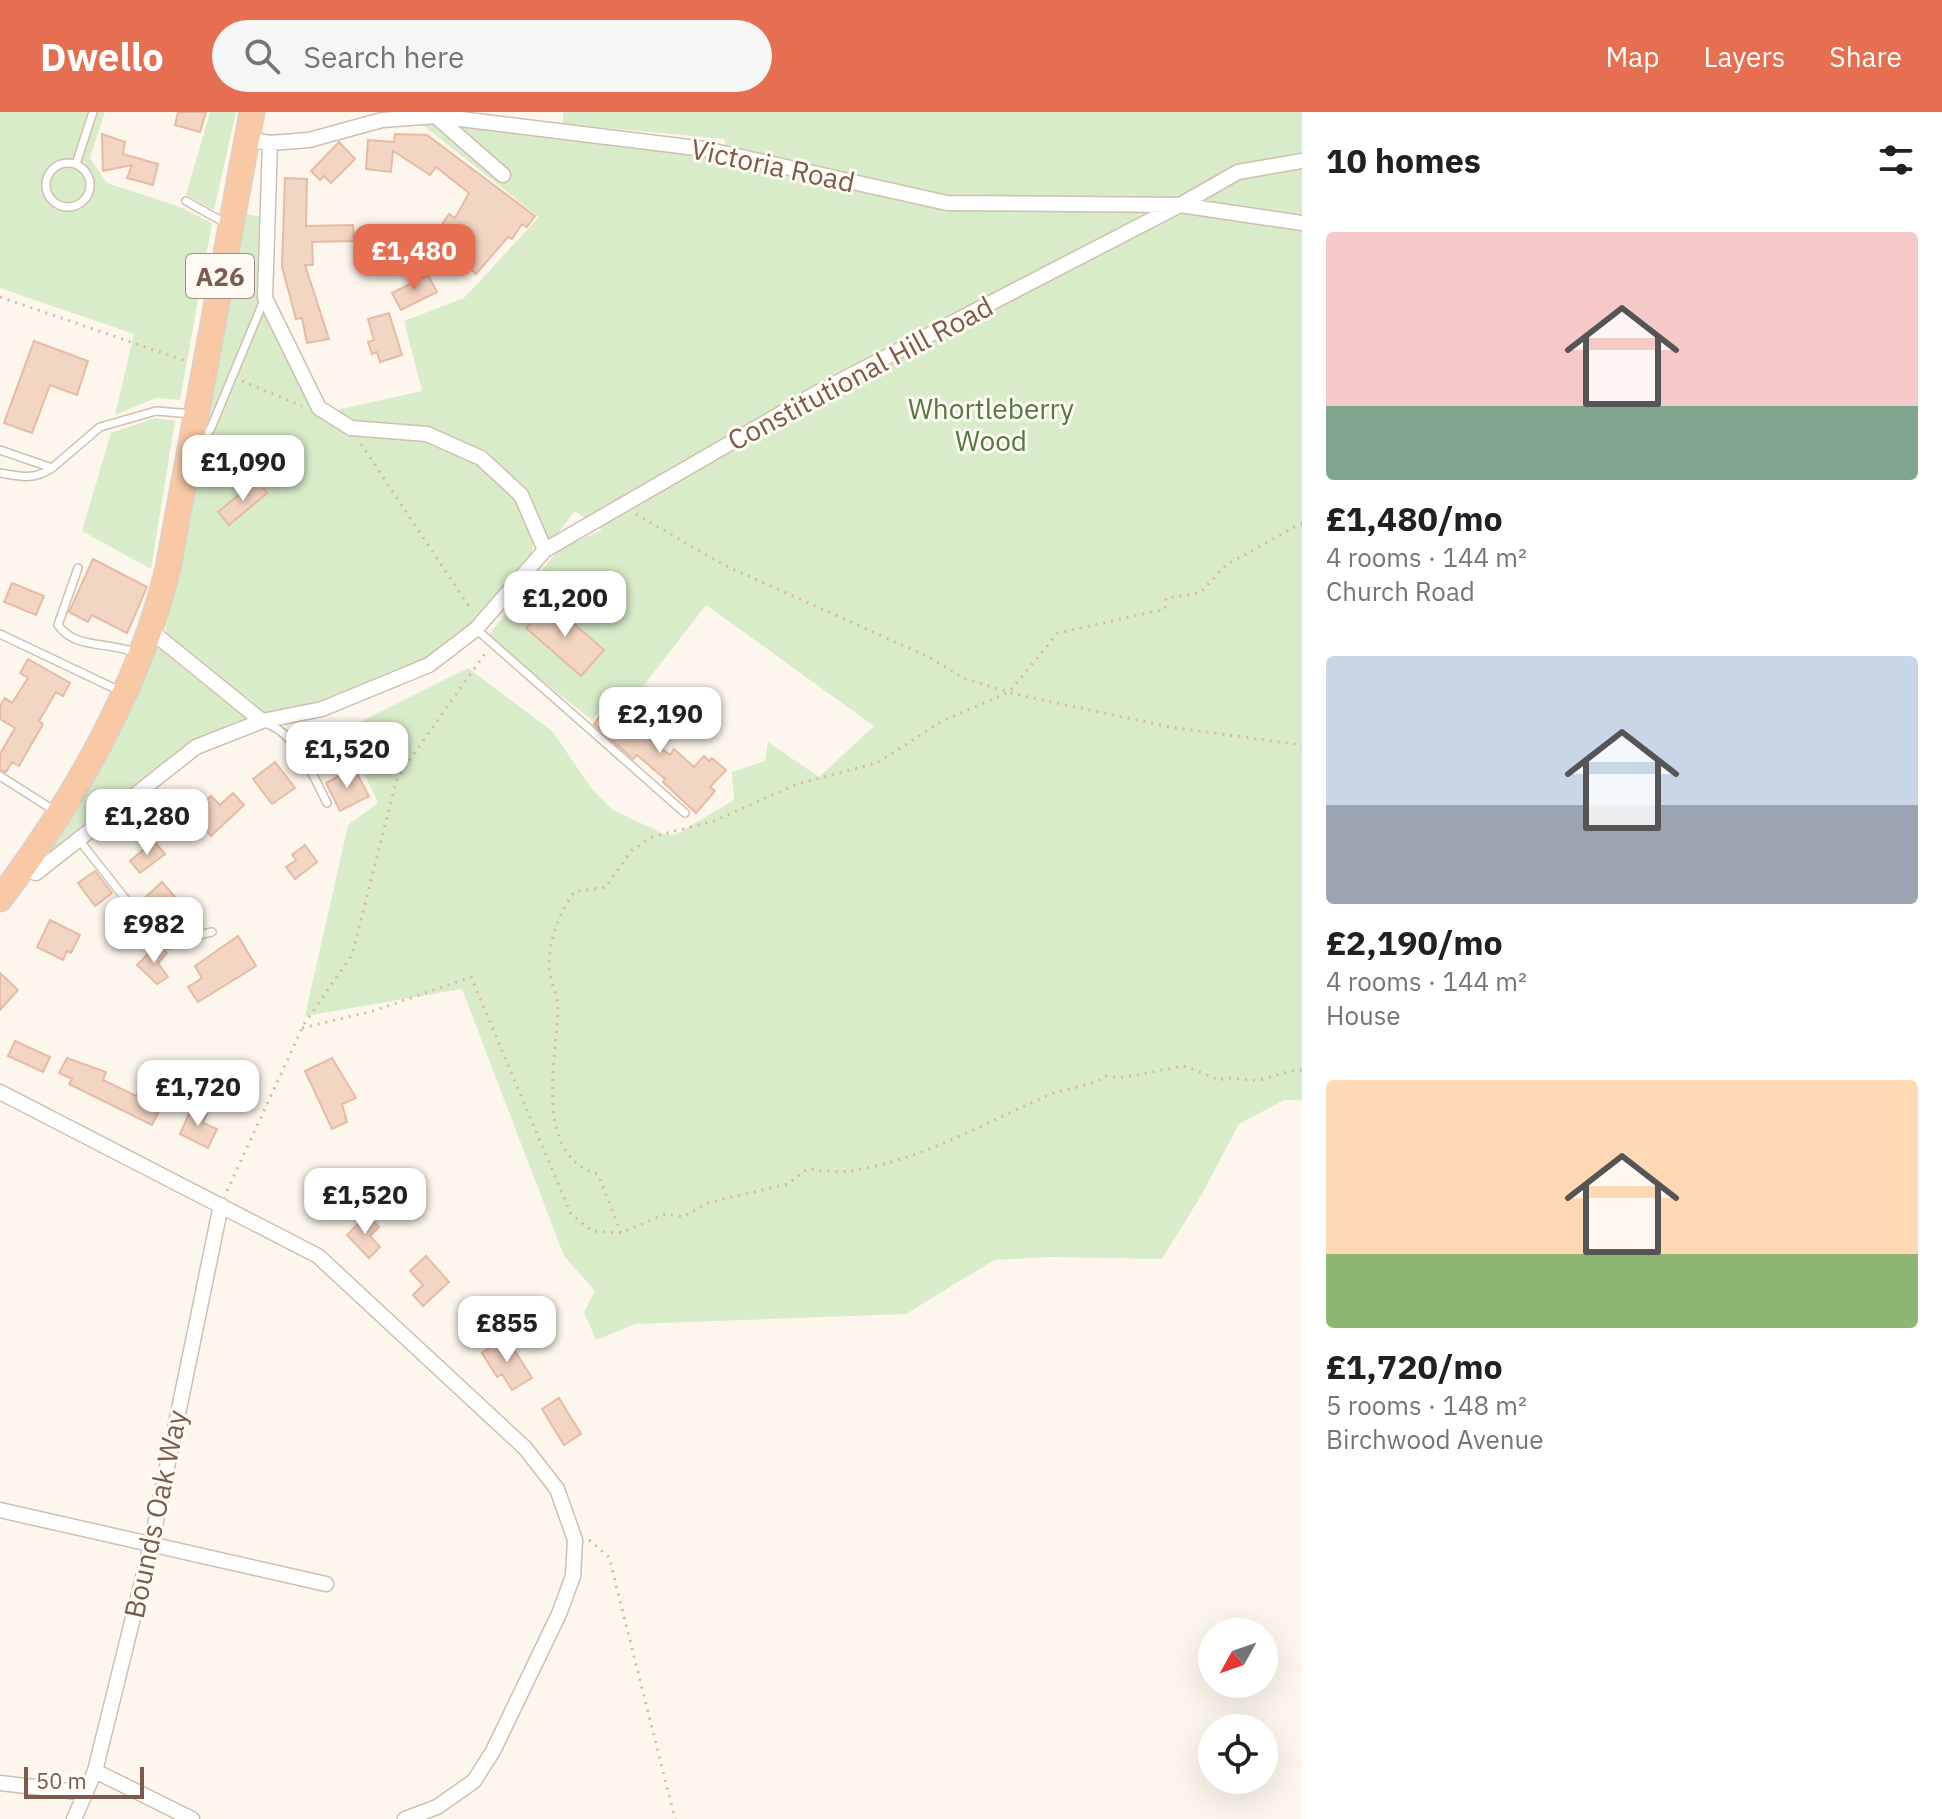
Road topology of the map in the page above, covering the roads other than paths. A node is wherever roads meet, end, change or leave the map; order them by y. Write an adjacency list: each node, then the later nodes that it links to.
1 (93, 112): 6 (lane)
2 (252, 112): 4 (highway, A26)
3 (436, 114): 4 (street, Victoria Road); 7 (street); 9 (street, Victoria Road)
4 (258, 141): 11 (highway, A26); 12 (street)
5 (1302, 161): 9 (street, Constitutional Hill Road)
6 (76, 164): 6 (lane)
7 (503, 175)
8 (186, 201): 11 (lane)
9 (1180, 205): 10 (street, Victoria Road); 18 (street, Constitutional Hill Road)
10 (1302, 223)
11 (229, 225): 13 (highway, A26)
12 (265, 298): 14 (lane); 18 (street)
13 (194, 415): 14 (highway, A26); 16 (lane)
14 (191, 440): 21 (highway, A26)
15 (0, 450): 16 (lane)
16 (52, 468): 17 (lane)
17 (0, 473)
18 (545, 550): 20 (street, Constitutional Hill Road)
19 (78, 568): 23 (lane)
20 (478, 626): 25 (street, Constitutional Hill Road); 29 (lane)
21 (151, 631): 23 (highway, A26); 25 (street)
22 (0, 634): 24 (lane)
23 (141, 656): 24 (highway, A26)
24 (124, 693): 28 (highway, A26)
25 (262, 721): 27 (lane); 30 (street, Constitutional Hill Road)
26 (0, 776): 28 (lane)
27 (327, 803)
28 (57, 812): 31 (highway, A26)
29 (685, 813)
30 (79, 840): 31 (street, Constitutional Hill Road); 33 (lane)
31 (23, 869): 32 (highway, A26)
32 (0, 899)
33 (212, 932)
34 (0, 1092): 35 (street)
35 (221, 1205): 37 (street, Bounds Oak Way); 44 (street)
36 (0, 1510): 37 (street)
37 (151, 1545): 38 (street); 39 (street, Bounds Oak Way)
38 (326, 1584)
39 (95, 1771): 41 (street, Bounds Oak Way); 43 (street)
40 (0, 1783): 41 (street)
41 (86, 1793): 42 (street, Bounds Oak Way)
42 (74, 1819)
43 (192, 1819)
44 (405, 1819)

